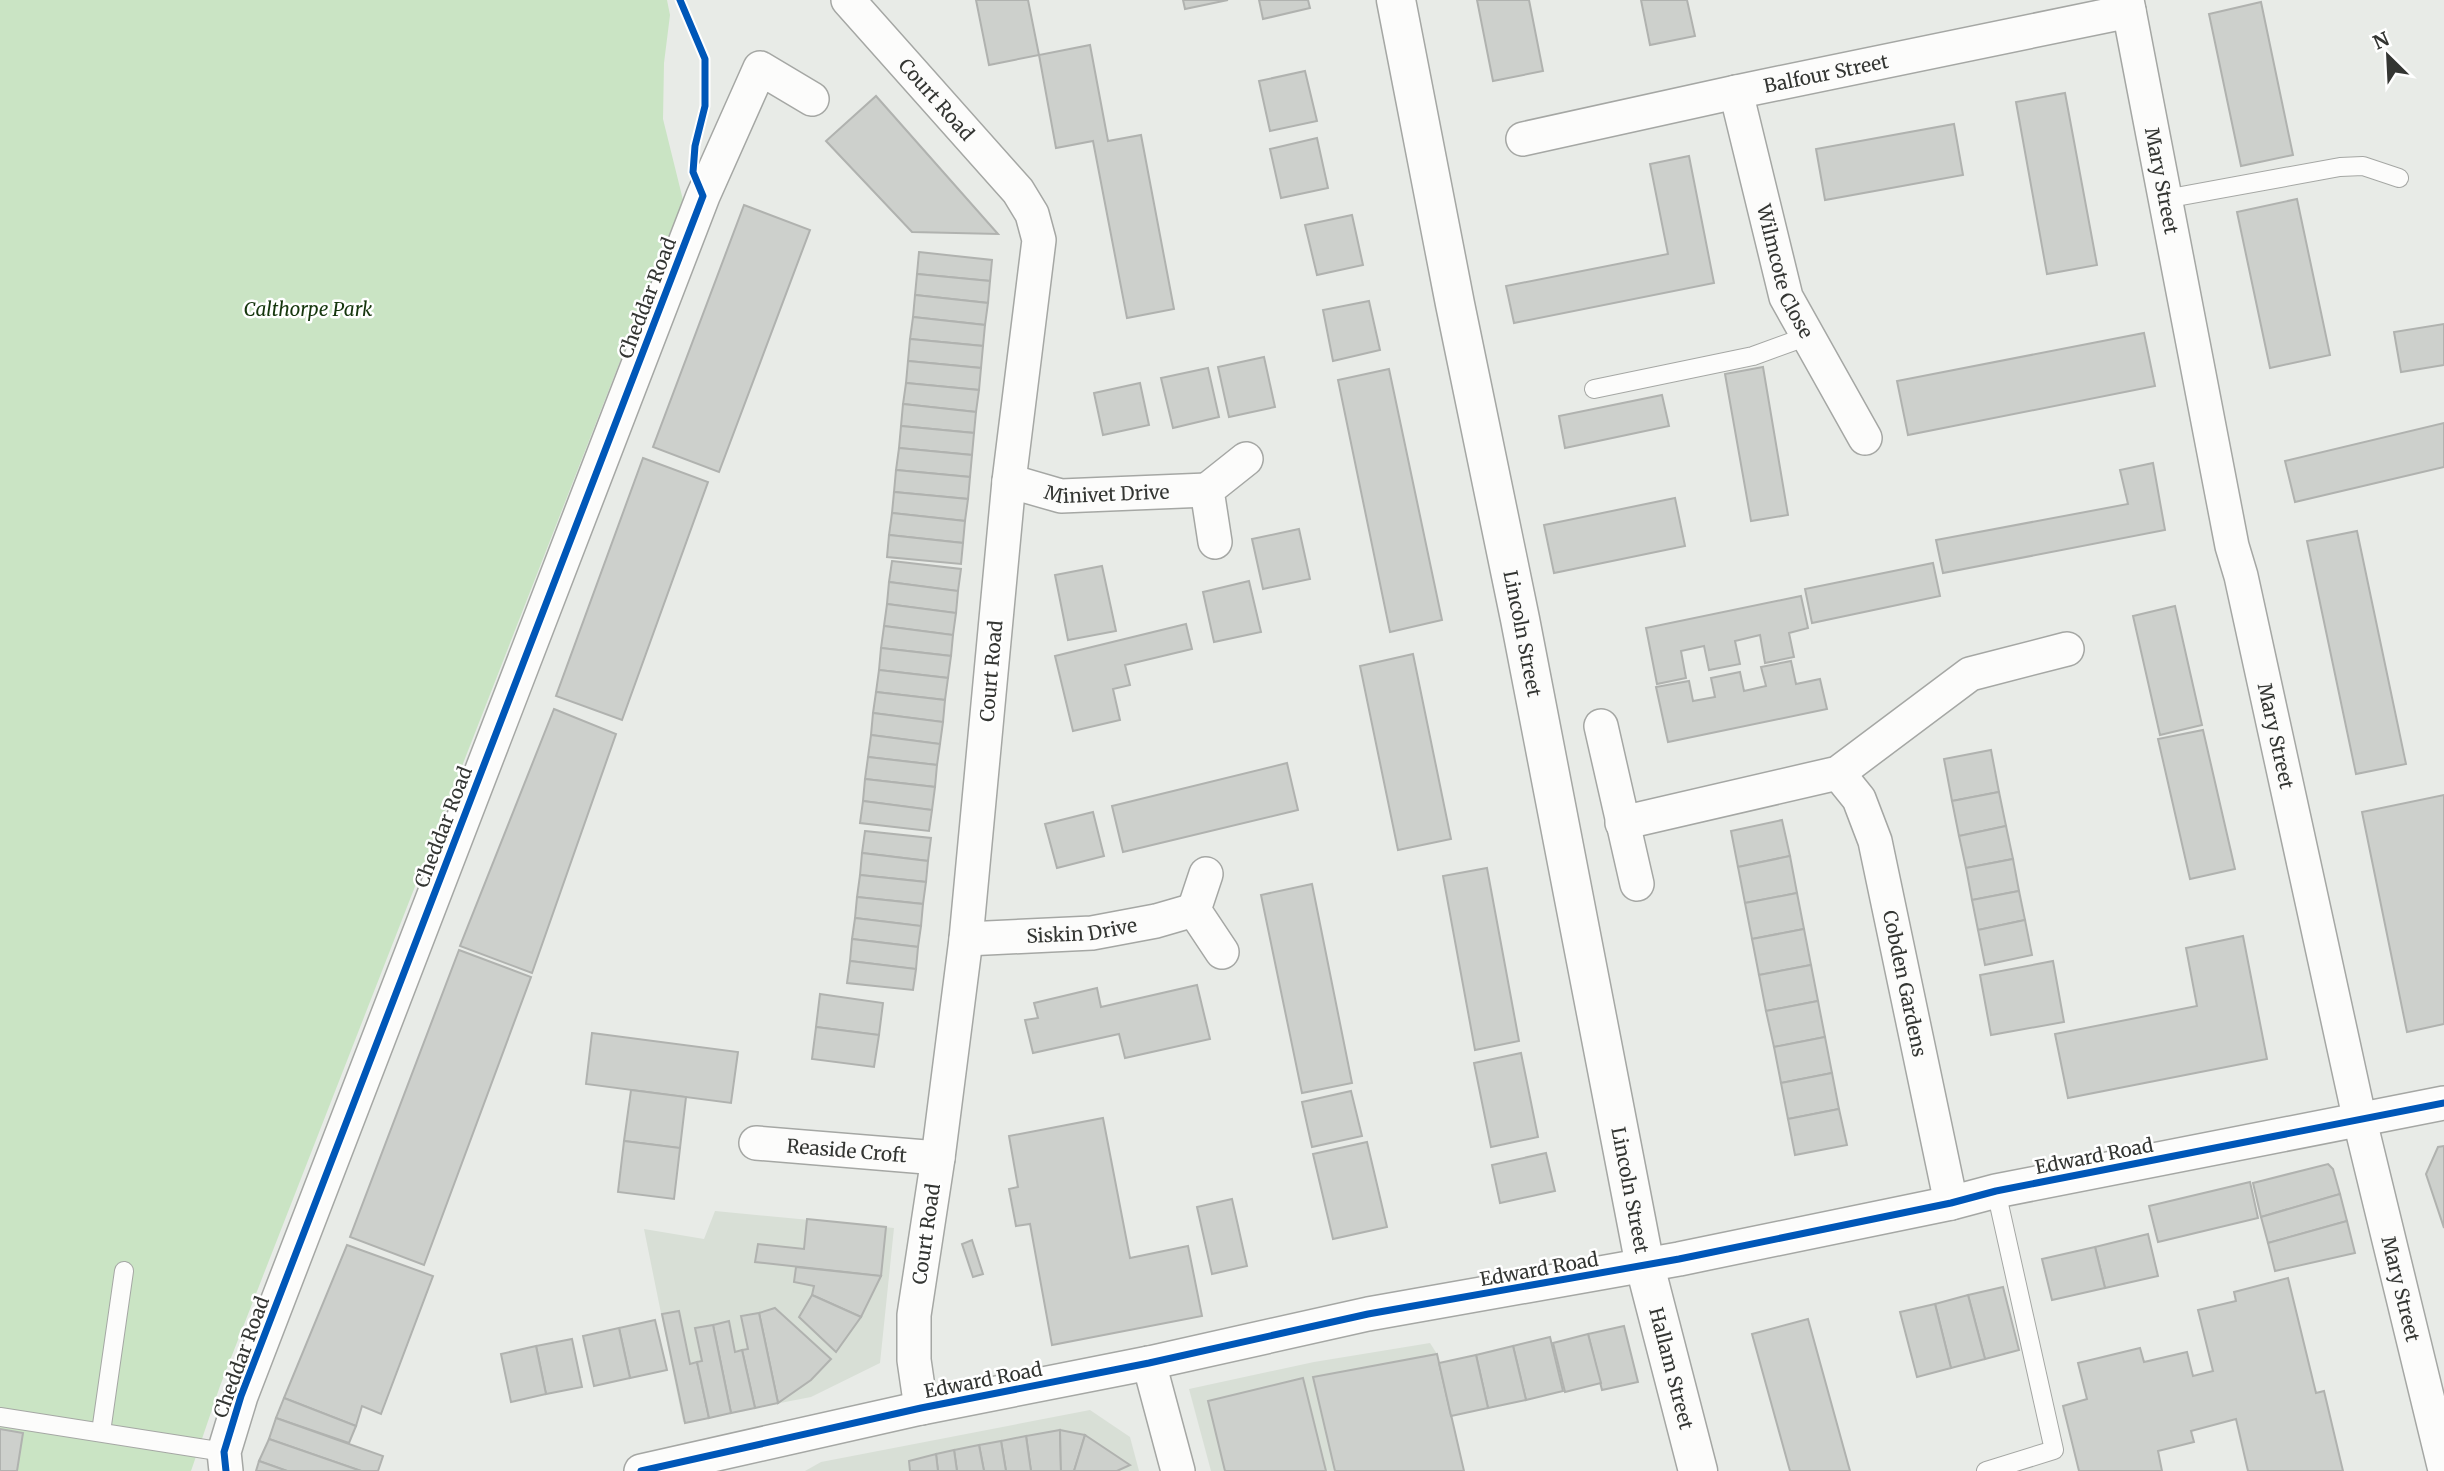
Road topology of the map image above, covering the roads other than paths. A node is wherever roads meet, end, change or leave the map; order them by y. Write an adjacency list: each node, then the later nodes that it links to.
1 (848, 0): 13 (street, Court Road)
2 (1396, 0): 31 (street, Lincoln Street)
3 (2128, 5): 4 (street, Balfour Street); 8 (street, Mary Street)
4 (1736, 92): 6 (street, Balfour Street); 9 (street, Wilmcote Close)
5 (812, 99): 38 (street, Cheddar Road)
6 (1523, 139)
7 (2399, 178): 8 (lane)
8 (2165, 199): 26 (street, Mary Street)
9 (1808, 336): 10 (lane); 11 (street, Wilmcote Close)
10 (1594, 389)
11 (1865, 438)
12 (1246, 459): 14 (street)
13 (1009, 481): 14 (street, Minivet Drive); 23 (street, Court Road)
14 (1207, 489): 15 (street)
15 (1215, 541)
16 (2067, 649): 18 (street)
17 (1601, 726): 19 (street)
18 (1838, 773): 19 (street); 30 (street, Cobden Gardens)
19 (1622, 823): 21 (street)
20 (1206, 874): 22 (street)
21 (1637, 884)
22 (1194, 909): 23 (street, Siskin Drive); 24 (street)
23 (966, 939): 28 (street, Court Road)
24 (1222, 952)
25 (2444, 1103): 26 (street, Edward Road)
26 (2360, 1121): 29 (street, Edward Road); 39 (street, Mary Street)
27 (756, 1143): 28 (street, Reaside Croft)
28 (937, 1158): 34 (street, Court Road)
29 (1996, 1191): 30 (street, Edward Road); 43 (lane)
30 (1951, 1203): 31 (street, Edward Road)
31 (1645, 1266): 33 (street, Edward Road); 42 (street, Hallam Street)
32 (124, 1271): 36 (lane)
33 (1149, 1363): 34 (street, Edward Road); 41 (street)
34 (920, 1408): 37 (street, Edward Road)
35 (0, 1416): 36 (lane)
36 (101, 1432): 38 (lane)
37 (739, 1460): 40 (street, Edward Road)
38 (225, 1462)
39 (2444, 1466)
40 (641, 1471)
41 (1178, 1471)
42 (1698, 1471)
43 (1986, 1471)

